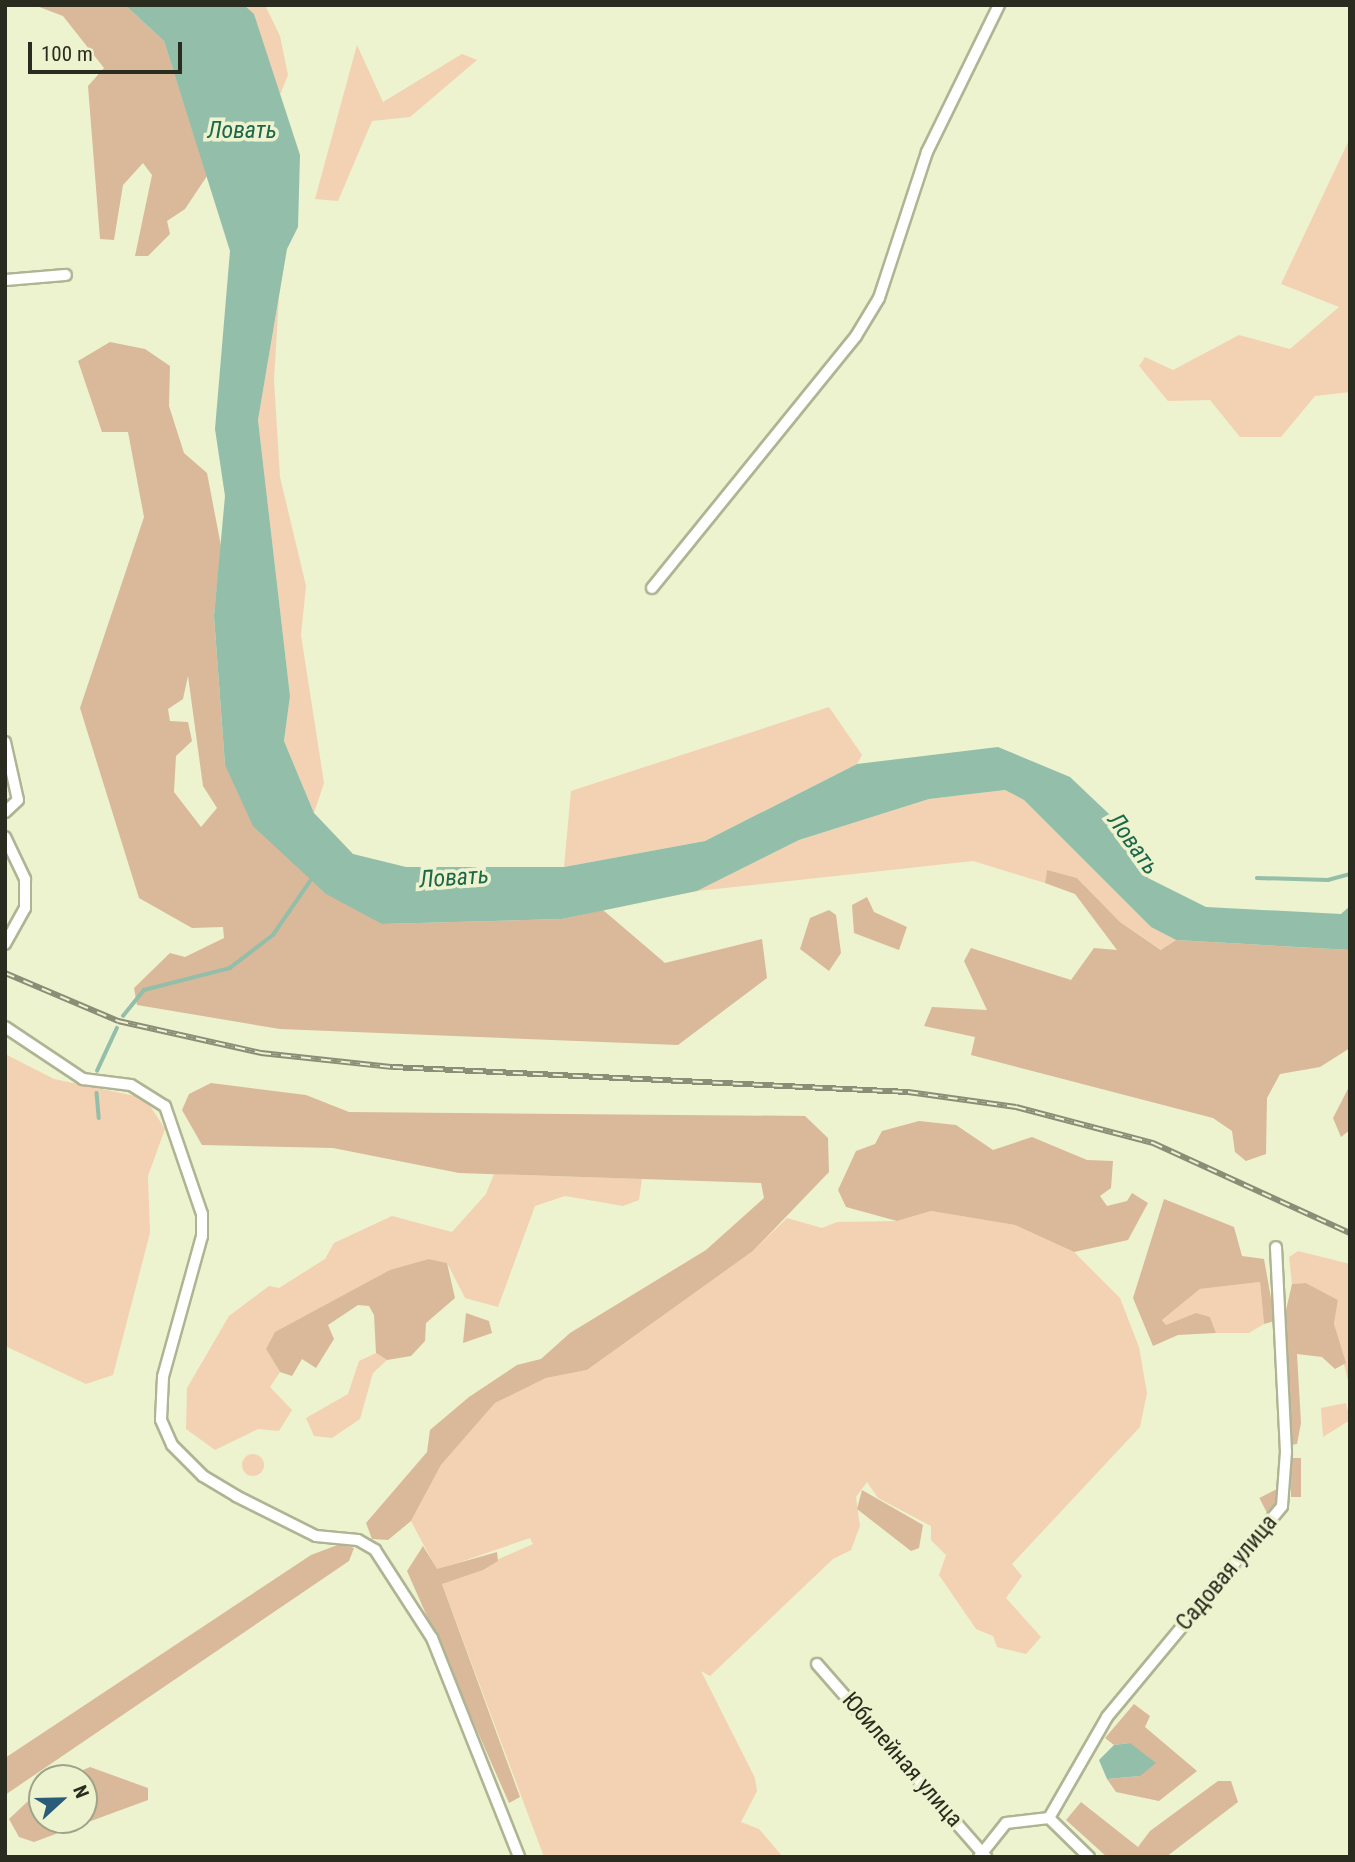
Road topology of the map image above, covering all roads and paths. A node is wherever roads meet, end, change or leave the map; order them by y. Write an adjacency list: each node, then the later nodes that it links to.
1 (999, 5): 4 (street)
2 (66, 275): 3 (street)
3 (5, 280)
4 (652, 588)
5 (5, 742): 6 (street)
6 (5, 812)
7 (5, 837): 8 (street)
8 (5, 944)
9 (5, 1027): 14 (street)
10 (1276, 1247): 12 (street, Садовая улица)
11 (817, 1664): 13 (street, Юбилейная улица)
12 (1049, 1818): 13 (street); 15 (street)
13 (982, 1855)
14 (519, 1857)
15 (1089, 1857)

